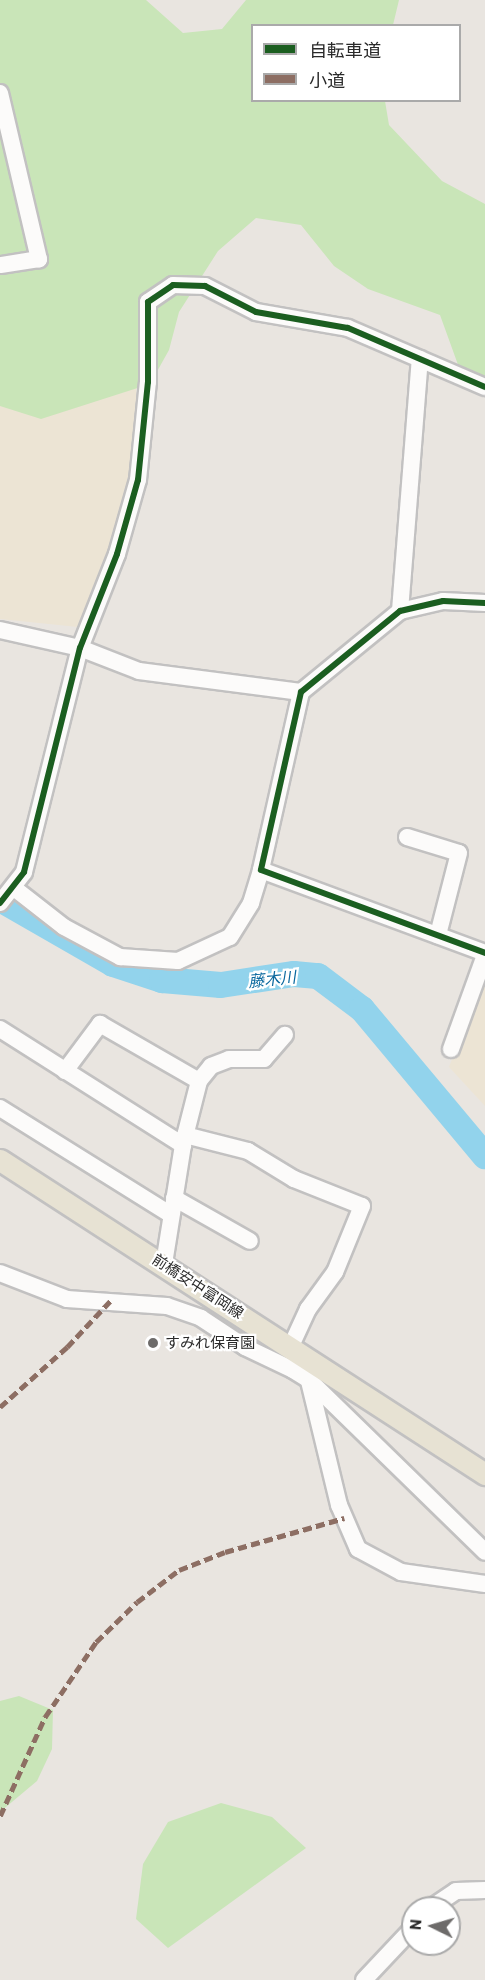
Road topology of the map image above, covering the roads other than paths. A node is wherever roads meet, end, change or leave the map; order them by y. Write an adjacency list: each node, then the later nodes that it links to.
1 (0, 93): 2 (street)
2 (0, 265)
3 (420, 359): 4 (street); 6 (street); 8 (street)
4 (485, 387)
5 (485, 603): 6 (street)
6 (400, 611): 9 (street)
7 (0, 630): 8 (street)
8 (80, 648): 9 (street); 12 (street)
9 (301, 692): 11 (street)
10 (406, 837): 13 (street)
11 (261, 870): 12 (street); 13 (street)
12 (8, 895)
13 (438, 935): 14 (street)
14 (485, 954): 17 (street)
15 (0, 1029): 18 (street)
16 (285, 1035): 19 (street)
17 (452, 1049)
18 (65, 1071): 19 (street); 21 (street)
19 (199, 1081): 21 (street)
20 (0, 1108): 24 (street)
21 (184, 1140): 23 (street); 28 (street)
22 (0, 1160): 26 (main road, 前橋安中富岡線)
23 (174, 1198): 24 (street); 25 (street)
24 (171, 1215): 26 (street)
25 (250, 1241)
26 (164, 1264): 28 (main road, 前橋安中富岡線)
27 (0, 1273): 29 (street)
28 (291, 1346): 29 (main road, 前橋安中富岡線)
29 (314, 1372): 30 (main road, 前橋安中富岡線); 31 (street); 32 (street)
30 (485, 1474)
31 (485, 1552)
32 (485, 1584)
33 (485, 1890): 34 (street)
34 (449, 1896)
35 (401, 1941): 36 (street)
36 (364, 1980)

